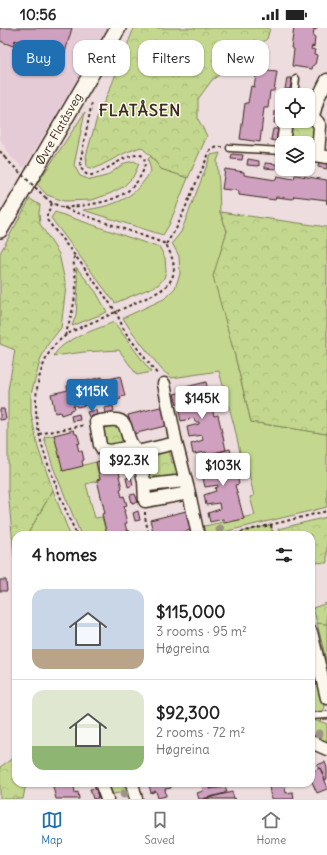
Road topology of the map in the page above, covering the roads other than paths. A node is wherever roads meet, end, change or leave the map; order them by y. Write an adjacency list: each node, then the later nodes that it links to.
1 (118, 28): 10 (street, Øvre Flatåsveg)
2 (296, 79): 4 (lane)
3 (327, 80): 5 (street)
4 (295, 88)
5 (315, 106)
6 (315, 119): 9 (street)
7 (230, 148): 8 (lane)
8 (275, 151)
9 (318, 155)
10 (0, 230)
11 (164, 384): 12 (street)
12 (176, 443): 13 (street); 15 (street)
13 (134, 450): 13 (street); 14 (street)
14 (144, 481): 15 (street); 16 (street)
15 (185, 481): 16 (street)
16 (189, 493): 17 (street)
17 (197, 531)
18 (315, 651): 19 (street)
19 (321, 674): 20 (street)
20 (327, 698)
21 (327, 715): 22 (lane)
22 (315, 716)
23 (315, 744): 24 (street)
24 (327, 749)
25 (102, 787): 27 (street)
26 (133, 787): 28 (street)
27 (107, 799)
28 (136, 799)

